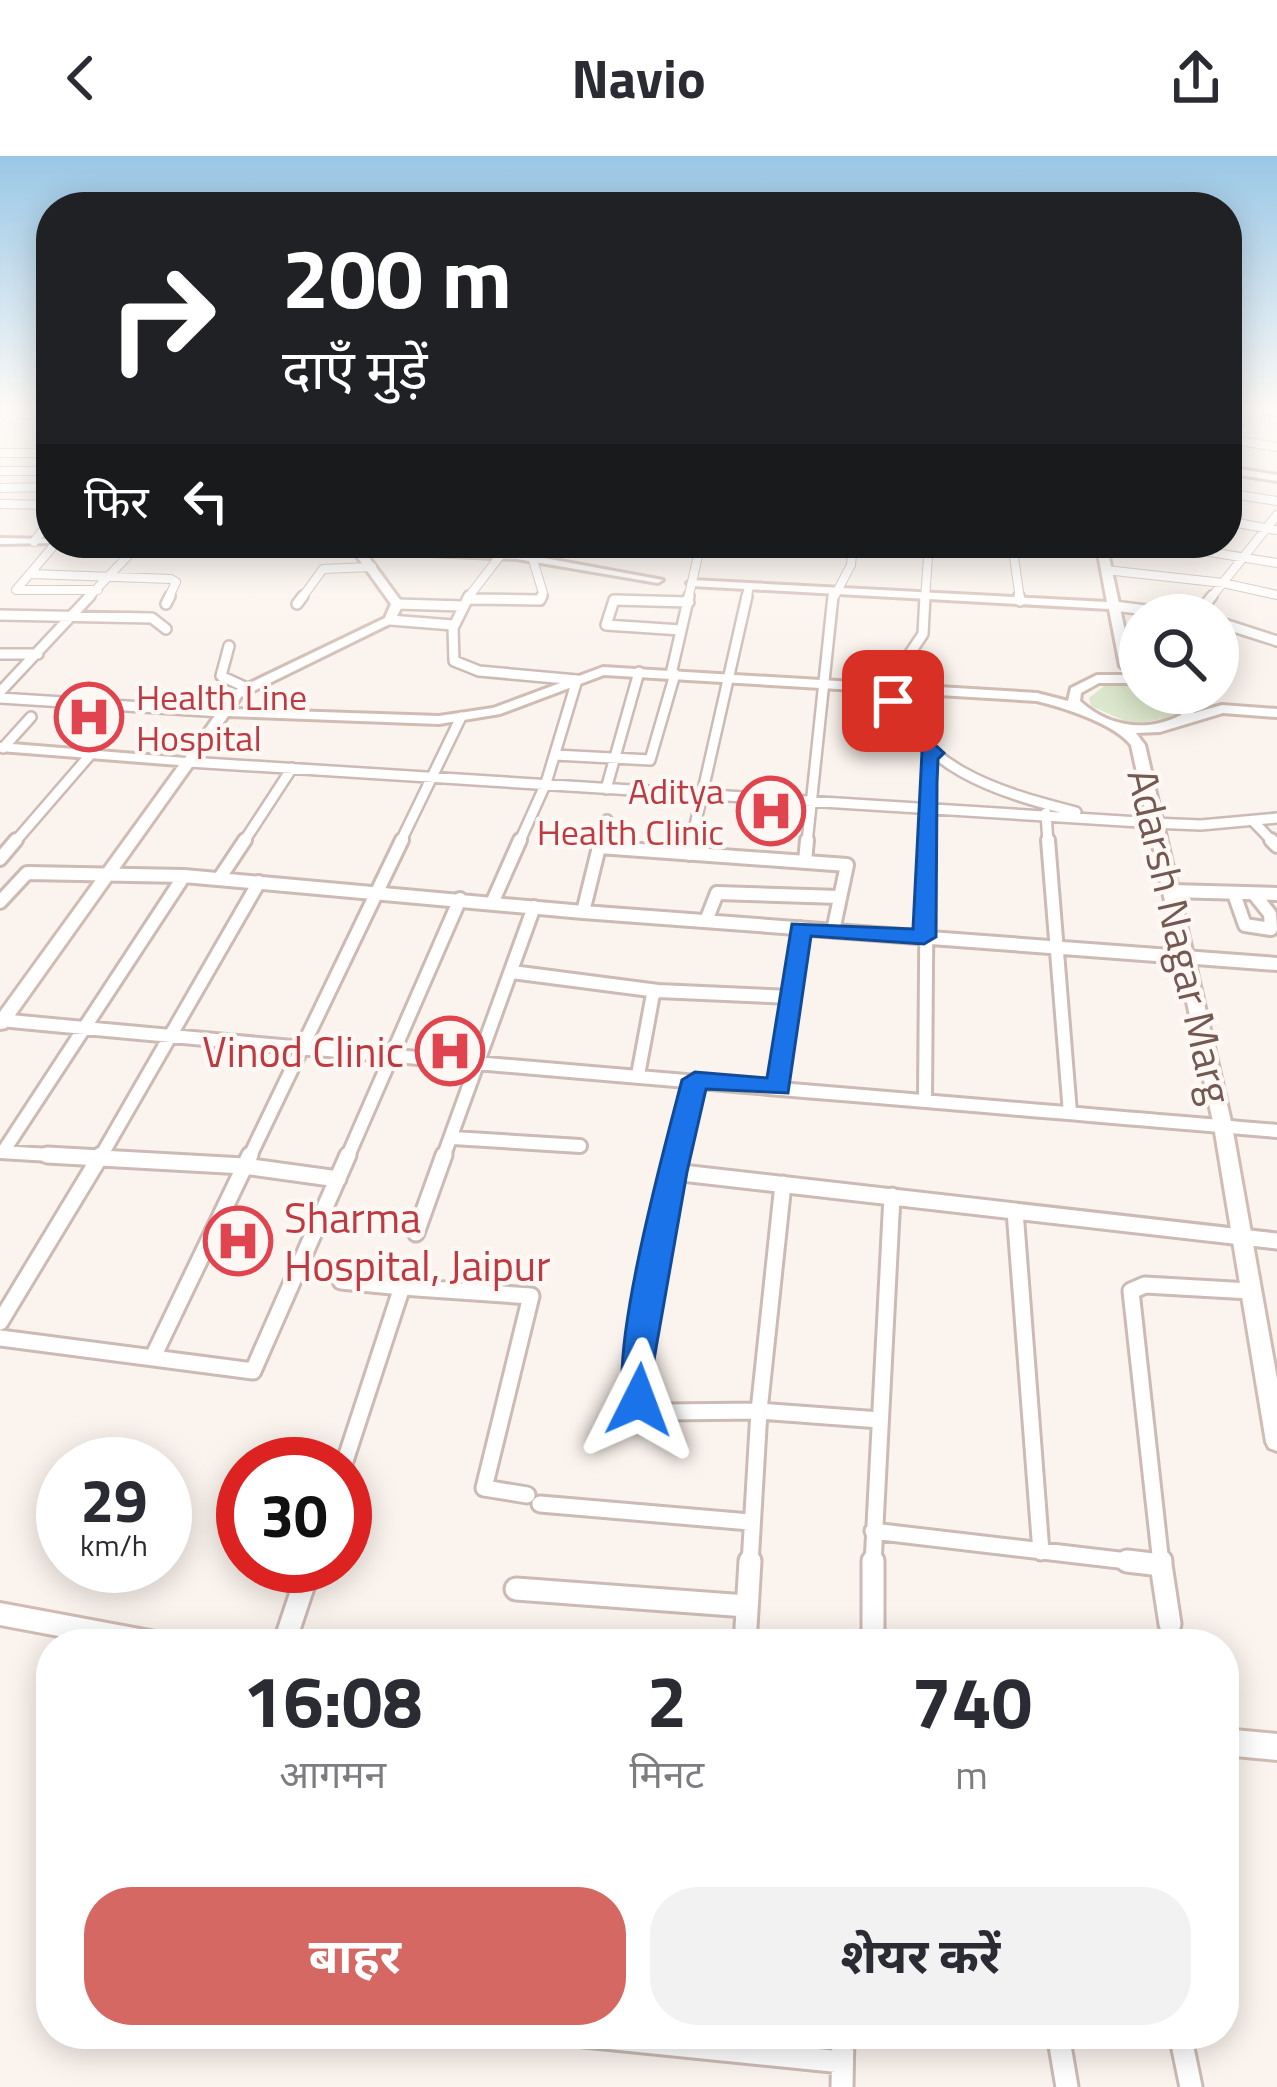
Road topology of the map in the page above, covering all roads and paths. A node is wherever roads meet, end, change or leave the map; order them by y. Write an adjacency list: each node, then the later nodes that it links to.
1 (0, 504): 2 (street)
2 (36, 505)
3 (1277, 515): 5 (street)
4 (1242, 524): 5 (street)
5 (1272, 529): 10 (street)
6 (36, 539): 8 (street)
7 (0, 542): 8 (street)
8 (34, 542)
9 (1242, 556): 10 (street)
10 (1245, 556): 22 (street); 28 (street)
11 (43, 558): 25 (street)
12 (127, 558): 26 (street)
13 (366, 558): 23 (street)
14 (499, 558): 37 (street)
15 (532, 558): 37 (street)
16 (537, 558): 27 (street)
17 (697, 558): 29 (street)
18 (852, 558): 32 (street)
19 (928, 558): 35 (street)
20 (1014, 558): 36 (street)
21 (1103, 558): 24 (street)
22 (1277, 562)
23 (372, 567): 40 (street); 41 (street)
24 (1106, 570): 28 (street); 42 (street)
25 (31, 574): 26 (street); 31 (street)
26 (111, 576): 31 (street); 39 (street)
27 (658, 580)
28 (1223, 583): 33 (street); 34 (street)
29 (692, 584): 30 (street); 38 (street)
30 (749, 586): 32 (street); 59 (street)
31 (98, 590): 46 (street)
32 (834, 591): 35 (street); 63 (street)
33 (1214, 594)
34 (1277, 595)
35 (927, 596): 36 (street); 65 (street)
36 (1020, 601): 42 (street)
37 (466, 602): 41 (street); 47 (street)
38 (688, 602): 50 (street); 50 (street)
39 (166, 604)
40 (297, 604)
41 (397, 604): 45 (street)
42 (1114, 606): 43 (street); 51 (street)
43 (1119, 607)
44 (0, 619): 46 (street)
45 (390, 620): 47 (street); 64 (street)
46 (70, 621): 48 (street); 55 (street)
47 (453, 625): 62 (street)
48 (166, 629)
49 (1239, 629): 52 (street)
50 (681, 630): 58 (street)
51 (1119, 631)
52 (1277, 641)
53 (229, 646): 64 (street)
54 (0, 654): 55 (street)
55 (38, 654): 67 (street)
56 (640, 672): 58 (street); 62 (street); 85 (street)
57 (1119, 672): 60 (street)
58 (673, 674): 59 (street); 85 (street)
59 (732, 677): 63 (street); 91 (street)
60 (1112, 677): 61 (street); 66 (street)
61 (1119, 677)
62 (578, 680): 76 (street); 84 (street)
63 (825, 683): 65 (street); 92 (street)
64 (245, 687): 71 (street)
65 (892, 688): 68 (street); 82 (street)
66 (1075, 691): 68 (street); 69 (street)
67 (0, 695): 71 (street)
68 (1037, 697): 69 (street)
69 (1078, 708): 78 (street)
70 (1239, 710): 72 (street)
71 (221, 712): 76 (street); 86 (street)
72 (1277, 712)
73 (1187, 714): 77 (street)
74 (1205, 714): 77 (street)
75 (31, 717): 81 (street)
76 (461, 717): 88 (street)
77 (1184, 720): 79 (street)
78 (1115, 725): 79 (street); 80 (street)
79 (1163, 727): 80 (street)
80 (1138, 745): 98 (street, Adarsh Nagar Marg)
81 (2, 747): 83 (street)
82 (934, 753): 93 (street); 94 (street)
83 (90, 755): 86 (street); 102 (street)
84 (555, 755): 85 (street); 89 (street)
85 (614, 759): 90 (street)
86 (189, 762): 87 (street); 104 (street)
87 (292, 768): 88 (street); 106 (street)
88 (433, 777): 89 (street); 108 (street)
89 (546, 783): 90 (street); 115 (street)
90 (606, 789): 91 (street)
91 (700, 798): 92 (street); 101 (street)
92 (812, 802): 93 (street); 103 (street)
93 (926, 808): 94 (street); 123 (street)
94 (1047, 811): 98 (street); 125 (street)
95 (1277, 818): 97 (street)
96 (608, 820): 100 (street)
97 (1252, 821): 98 (street); 99 (street)
98 (1156, 823): 109 (street, Adarsh Nagar Marg)
99 (1277, 845)
100 (599, 847): 101 (street); 118 (street)
101 (689, 854): 103 (street)
102 (0, 859)
103 (805, 862): 113 (street)
104 (108, 874): 105 (street); 116 (street); 131 (street)
105 (184, 876): 106 (street); 132 (street)
106 (219, 879): 107 (street)
107 (260, 882): 108 (street); 133 (street)
108 (379, 891): 114 (street); 134 (street)
109 (1171, 891): 111 (street); 126 (street, Adarsh Nagar Marg)
110 (1277, 893): 112 (street)
111 (1234, 894): 112 (street); 121 (street)
112 (1254, 894): 121 (street)
113 (839, 897): 119 (street); 122 (street)
114 (460, 899): 115 (street); 135 (street)
115 (493, 901): 117 (street)
116 (0, 902)
117 (534, 907): 118 (street); 128 (street)
118 (583, 912): 119 (street)
119 (706, 921): 120 (street)
120 (800, 928): 122 (street); 130 (street)
121 (1265, 930): 124 (street)
122 (833, 931): 123 (street)
123 (924, 937): 125 (street); 140 (street)
124 (1277, 948)
125 (1055, 949): 126 (street); 141 (street)
126 (1186, 961): 127 (street); 142 (street, Adarsh Nagar Marg)
127 (1277, 964)
128 (512, 972): 129 (street); 136 (street)
129 (658, 991): 130 (street); 137 (street)
130 (791, 997): 139 (street)
131 (1, 1021): 132 (street)
132 (89, 1028): 133 (street); 146 (street)
133 (174, 1035): 134 (street); 147 (street)
134 (303, 1046): 135 (street); 148 (street)
135 (391, 1054): 136 (street); 150 (street)
136 (480, 1066): 137 (street); 144 (street)
137 (638, 1075): 138 (street)
138 (695, 1080): 139 (street); 149 (street)
139 (778, 1087): 140 (street)
140 (925, 1100): 141 (street)
141 (1070, 1113): 142 (street)
142 (1223, 1126): 143 (street); 155 (street, Adarsh Nagar Marg)
143 (1277, 1131)
144 (453, 1138): 145 (street); 154 (street)
145 (580, 1147)
146 (2, 1152): 147 (street)
147 (101, 1158): 148 (street); 160 (street)
148 (244, 1166): 150 (street); 162 (street)
149 (673, 1172): 151 (street); 163 (street)
150 (338, 1179): 162 (street)
151 (783, 1184): 152 (street); 163 (street)
152 (892, 1196): 153 (street); 164 (street)
153 (1015, 1211): 155 (street); 169 (street)
154 (416, 1233)
155 (1243, 1238): 156 (street); 159 (street, Adarsh Nagar Marg)
156 (1277, 1241)
157 (341, 1281): 158 (street)
158 (402, 1287): 165 (street); 167 (street)
159 (1250, 1291): 166 (street, Adarsh Nagar Marg); 170 (street)
160 (0, 1322)
161 (0, 1338): 162 (street)
162 (153, 1357)
163 (759, 1411): 164 (street); 167 (street)
164 (880, 1420): 168 (street)
165 (353, 1437)
166 (1277, 1442)
167 (750, 1522): 173 (street)
168 (873, 1531): 169 (street); 179 (street)
169 (1041, 1552): 170 (street)
170 (1161, 1565): 175 (street)
171 (517, 1589): 173 (street)
172 (301, 1593): 177 (street)
173 (746, 1606): 178 (street)
174 (0, 1614): 176 (street)
175 (1170, 1624)
176 (80, 1629)
177 (289, 1629)
178 (745, 1629)
179 (873, 1629)
180 (1239, 1743): 181 (street)
181 (1277, 1747)
182 (759, 2049): 185 (street)
183 (1061, 2049): 186 (street)
184 (1183, 2049): 187 (street)
185 (842, 2075)
186 (1067, 2087)
187 (1190, 2087)

